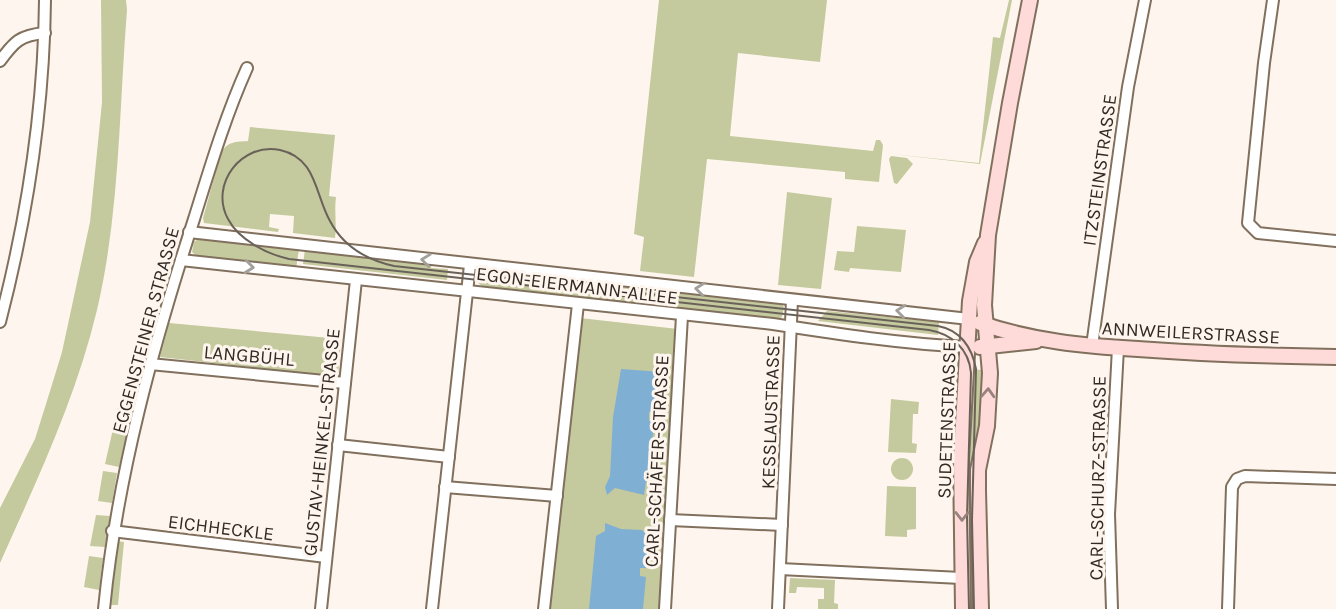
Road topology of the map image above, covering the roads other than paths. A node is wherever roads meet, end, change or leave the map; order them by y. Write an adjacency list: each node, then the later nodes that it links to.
1 (45, 0): 5 (street)
2 (1030, 0): 9 (main road, SUDETENSTRASSE)
3 (1145, 0): 23 (street, ITZSTEINSTRASSE)
4 (1273, 0): 10 (street)
5 (45, 33): 6 (street); 19 (street)
6 (0, 61)
7 (247, 68): 8 (street, EGGENSTEINER STRASSE)
8 (189, 232): 11 (street, EGGENSTEINER STRASSE); 12 (street, EGON-EIERMANN-ALLEE, one-way to 8)
9 (988, 235): 18 (main road, SUDETENSTRASSE); 20 (main road, SUDETENSTRASSE)
10 (1336, 241)
11 (181, 260): 13 (street, EGON-EIERMANN-ALLEE, one-way to 13); 28 (street, EGGENSTEINER STRASSE)
12 (470, 265): 14 (street); 15 (street, EGON-EIERMANN-ALLEE, one-way to 12)
13 (356, 280): 14 (street, EGON-EIERMANN-ALLEE); 29 (street, GUSTAV-HEINKEL-STRASSE)
14 (467, 290): 16 (street, EGON-EIERMANN-ALLEE); 31 (street)
15 (792, 300): 18 (street, EGON-EIERMANN-ALLEE, one-way to 15); 21 (street, KESSLAUSTRASSE)
16 (578, 304): 17 (street, EGON-EIERMANN-ALLEE); 34 (street)
17 (682, 316): 21 (street, EGON-EIERMANN-ALLEE); 35 (street, CARL-SCHÄFER-STRASSE)
18 (969, 319): 20 (main road, ANNWEILERSTRASSE); 24 (main road, SUDETENSTRASSE)
19 (0, 322)
20 (985, 325): 22 (main road, ANNWEILERSTRASSE); 25 (main road, SUDETENSTRASSE)
21 (791, 327): 24 (street, EGON-EIERMANN-ALLEE); 36 (street, KESSLAUSTRASSE)
22 (1044, 341): 23 (main road, ANNWEILERSTRASSE); 25 (main road, ANNWEILERSTRASSE)
23 (1092, 346): 26 (main road, ANNWEILERSTRASSE)
24 (968, 347): 25 (main road, ANNWEILERSTRASSE); 40 (main road, SUDETENSTRASSE, one-way to 40)
25 (988, 347): 48 (main road, SUDETENSTRASSE, one-way to 25)
26 (1118, 348): 27 (main road, ANNWEILERSTRASSE); 49 (street, CARL-SCHURZ-STRASSE)
27 (1336, 357)
28 (150, 364): 29 (street, LANGBÜHL); 37 (street, EGGENSTEINER STRASSE)
29 (345, 383): 30 (street, GUSTAV-HEINKEL-STRASSE)
30 (338, 445): 31 (street); 38 (street, GUSTAV-HEINKEL-STRASSE)
31 (449, 457): 33 (street)
32 (1336, 479): 50 (street)
33 (445, 487): 34 (street); 43 (street)
34 (557, 496): 44 (street)
35 (670, 520): 36 (street); 45 (street, CARL-SCHÄFER-STRASSE)
36 (782, 525): 39 (street, KESSLAUSTRASSE)
37 (112, 531): 38 (street, EICHHECKLE); 41 (street, EGGENSTEINER STRASSE)
38 (326, 558): 42 (street, GUSTAV-HEINKEL-STRASSE)
39 (780, 569): 40 (street); 46 (street, KESSLAUSTRASSE)
40 (961, 578): 47 (main road, SUDETENSTRASSE)
41 (104, 609)
42 (321, 609)
43 (432, 609)
44 (544, 609)
45 (665, 609)
46 (778, 609)
47 (963, 609)
48 (981, 609)
49 (1112, 609)
50 (1228, 609)

